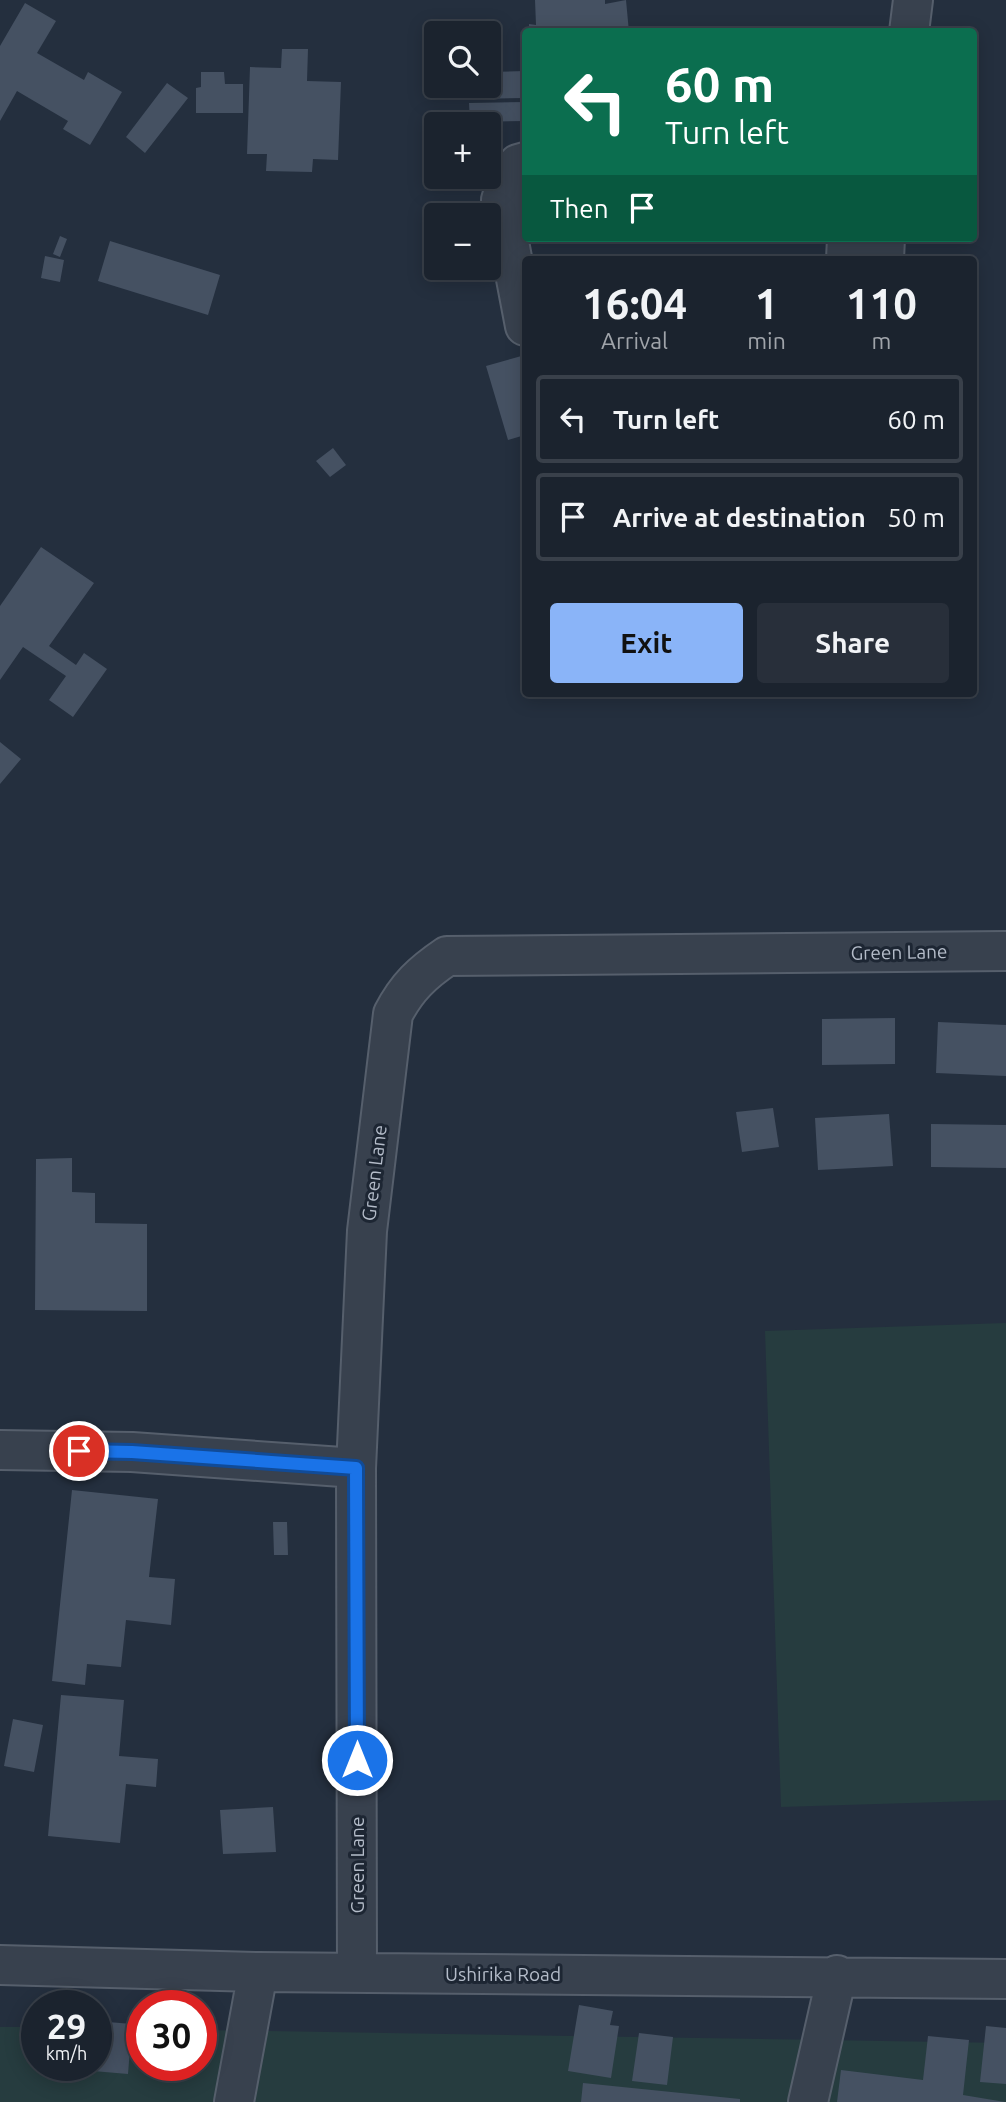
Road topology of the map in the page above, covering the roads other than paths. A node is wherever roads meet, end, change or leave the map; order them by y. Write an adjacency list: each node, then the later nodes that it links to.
1 (913, 0): 2 (street)
2 (910, 28)
3 (522, 162): 4 (street)
4 (522, 310)
5 (1006, 951): 7 (street, Green Lane)
6 (0, 1450): 7 (street)
7 (356, 1468): 10 (street, Green Lane)
8 (0, 1965): 9 (street, Ushirika Road)
9 (258, 1972): 10 (street, Ushirika Road); 13 (street)
10 (357, 1973): 11 (street, Ushirika Road)
11 (837, 1975): 12 (street, Ushirika Road); 14 (street)
12 (1006, 1979)
13 (234, 2102)
14 (808, 2102)

